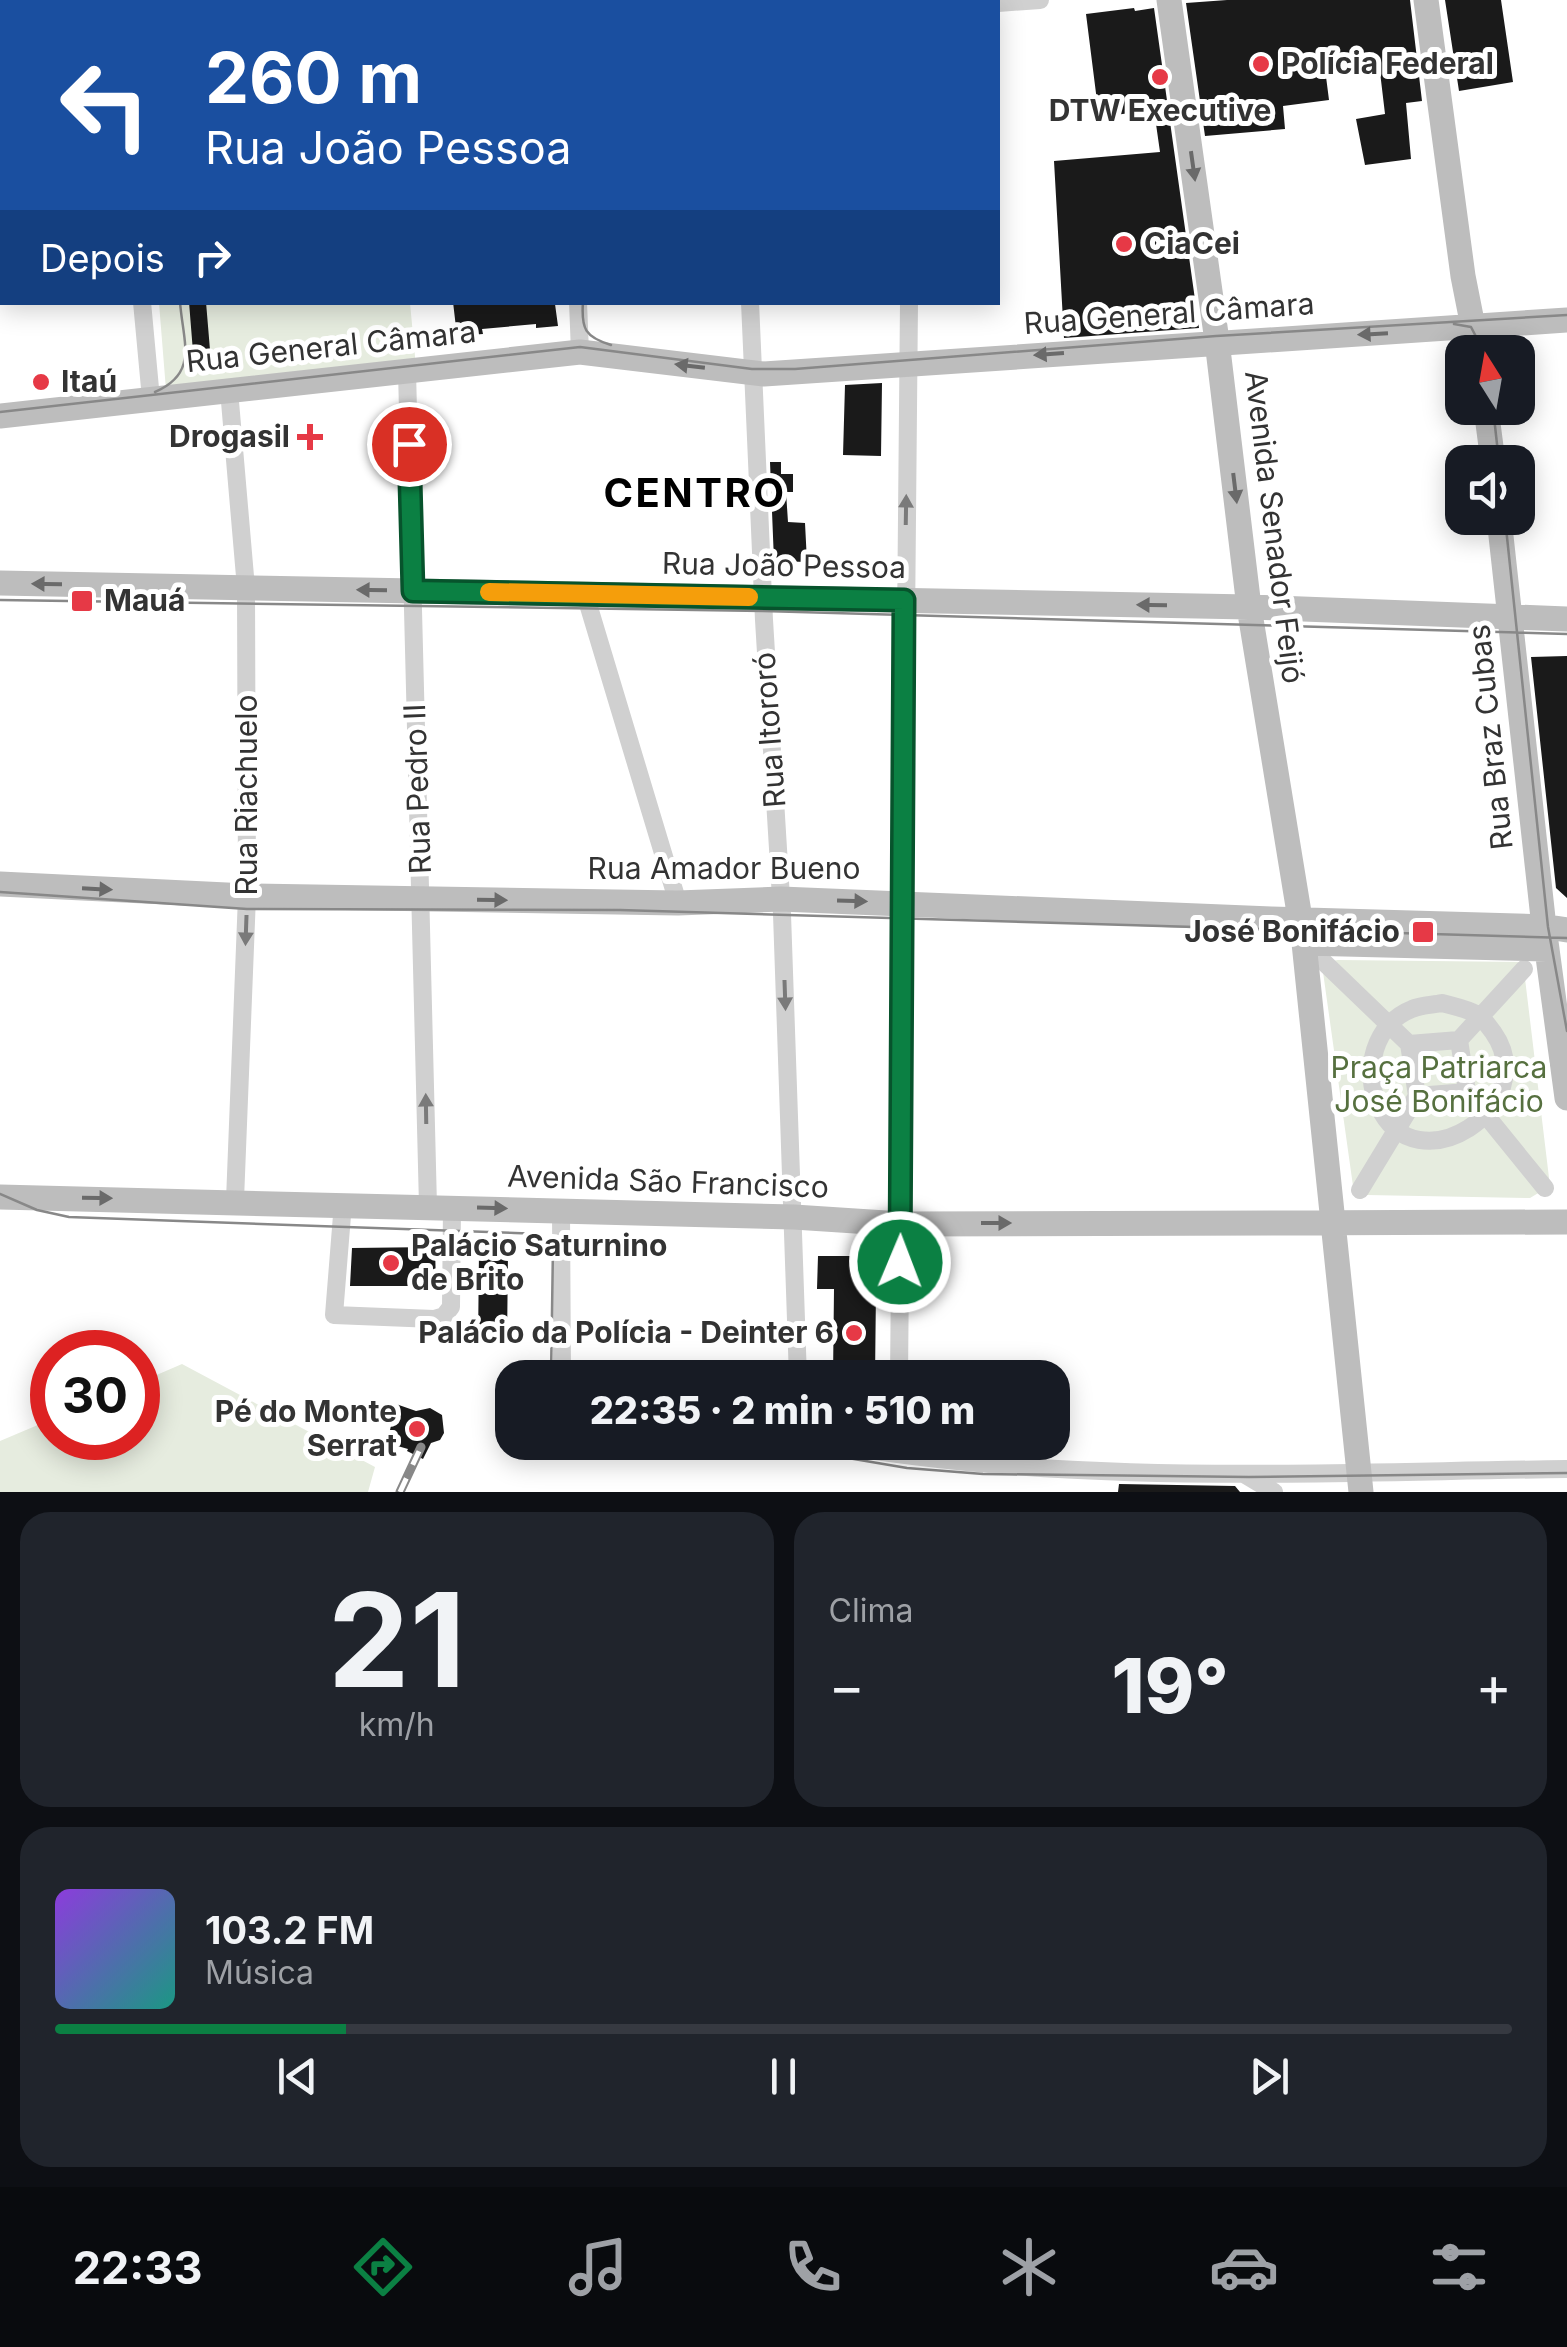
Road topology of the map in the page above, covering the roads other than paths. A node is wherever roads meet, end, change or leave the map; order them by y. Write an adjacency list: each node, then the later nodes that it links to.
1 (1040, 0): 4 (street)
2 (1169, 0): 12 (street, Avenida Senador Feijó, one-way to 12)
3 (1426, 0): 10 (street)
4 (1000, 3)
5 (142, 305): 18 (street)
6 (578, 305): 13 (street)
7 (750, 305): 16 (street, Rua Itororó)
8 (909, 305): 14 (street)
9 (1567, 320): 10 (street, Rua General Câmara)
10 (1471, 327): 11 (street); 12 (street, Rua General Câmara, one-way to 12)
11 (1473, 335)
12 (1217, 342): 14 (street, Rua General Câmara, one-way to 14); 27 (street, Avenida Senador Feijó, one-way to 27)
13 (580, 352): 15 (street, Rua General Câmara); 16 (street, Rua General Câmara, one-way to 13)
14 (909, 365): 16 (street, Rua General Câmara); 26 (street, one-way to 14)
15 (407, 371): 17 (street, Rua General Câmara); 23 (street, Rua Pedro II)
16 (752, 374): 25 (street, Rua Itororó)
17 (229, 390): 18 (street, Rua General Câmara); 22 (street, Rua Riachuelo)
18 (151, 400): 19 (street, Rua General Câmara)
19 (0, 416)
20 (1501, 535): 28 (street, Rua Braz Cubas)
21 (0, 583): 22 (street, Rua João Pessoa, one-way to 21)
22 (246, 588): 23 (street, Rua João Pessoa, one-way to 22); 31 (street, Rua Riachuelo)
23 (413, 591): 24 (street, Rua João Pessoa); 32 (street, Rua Pedro II)
24 (585, 594): 25 (street, Rua João Pessoa); 34 (street)
25 (763, 598): 26 (street, Rua João Pessoa); 33 (street, Rua Itororó)
26 (904, 600): 27 (street, Rua João Pessoa, one-way to 26); 35 (street)
27 (1249, 607): 28 (street, Rua João Pessoa); 36 (street, Avenida Senador Feijó)
28 (1511, 617): 29 (street, Rua João Pessoa); 37 (street, Rua Braz Cubas)
29 (1567, 618)
30 (0, 884): 31 (street, Rua Amador Bueno, one-way to 31)
31 (248, 896): 32 (street, Rua Amador Bueno); 52 (street, Rua Riachuelo, one-way to 52)
32 (421, 899): 34 (street, Rua Amador Bueno, one-way to 34); 54 (street, Rua Pedro II, one-way to 32)
33 (781, 899): 34 (street, Rua Amador Bueno); 35 (street, Rua Amador Bueno, one-way to 35); 56 (street, Rua Itororó, one-way to 56)
34 (678, 903)
35 (903, 903): 36 (street, Rua Amador Bueno); 59 (street)
36 (1302, 932): 37 (street); 40 (street); 57 (street)
37 (1552, 936): 43 (street)
38 (1524, 969): 39 (street)
39 (1481, 1016): 40 (street); 41 (street); 47 (street)
40 (1390, 1025): 42 (street); 48 (street)
41 (1459, 1040): 42 (street); 44 (street)
42 (1409, 1044): 45 (street)
43 (1564, 1050): 46 (street)
44 (1467, 1092): 45 (street); 47 (street)
45 (1417, 1096): 48 (street)
46 (1567, 1098)
47 (1486, 1116): 48 (street); 49 (street)
48 (1397, 1130): 50 (street)
49 (1545, 1188)
50 (1360, 1190)
51 (0, 1196): 52 (street, Avenida São Francisco, one-way to 52)
52 (235, 1200): 53 (street, Avenida São Francisco)
53 (343, 1204): 54 (street, Avenida São Francisco); 54 (street, Rua Pedro II)
54 (440, 1206): 55 (street, Avenida São Francisco, one-way to 55)
55 (561, 1212): 56 (street, Avenida São Francisco); 60 (street)
56 (794, 1217): 59 (street, Avenida São Francisco); 61 (street, Rua Itororó)
57 (1335, 1222): 58 (street); 59 (street, Avenida São Francisco, one-way to 57); 66 (street)
58 (1567, 1222)
59 (901, 1224): 62 (street)
60 (562, 1360)
61 (798, 1360)
62 (898, 1360)
63 (934, 1460): 65 (street)
64 (1567, 1469): 66 (street)
65 (1243, 1474): 66 (street); 67 (street)
66 (1360, 1482)
67 (1272, 1491)

